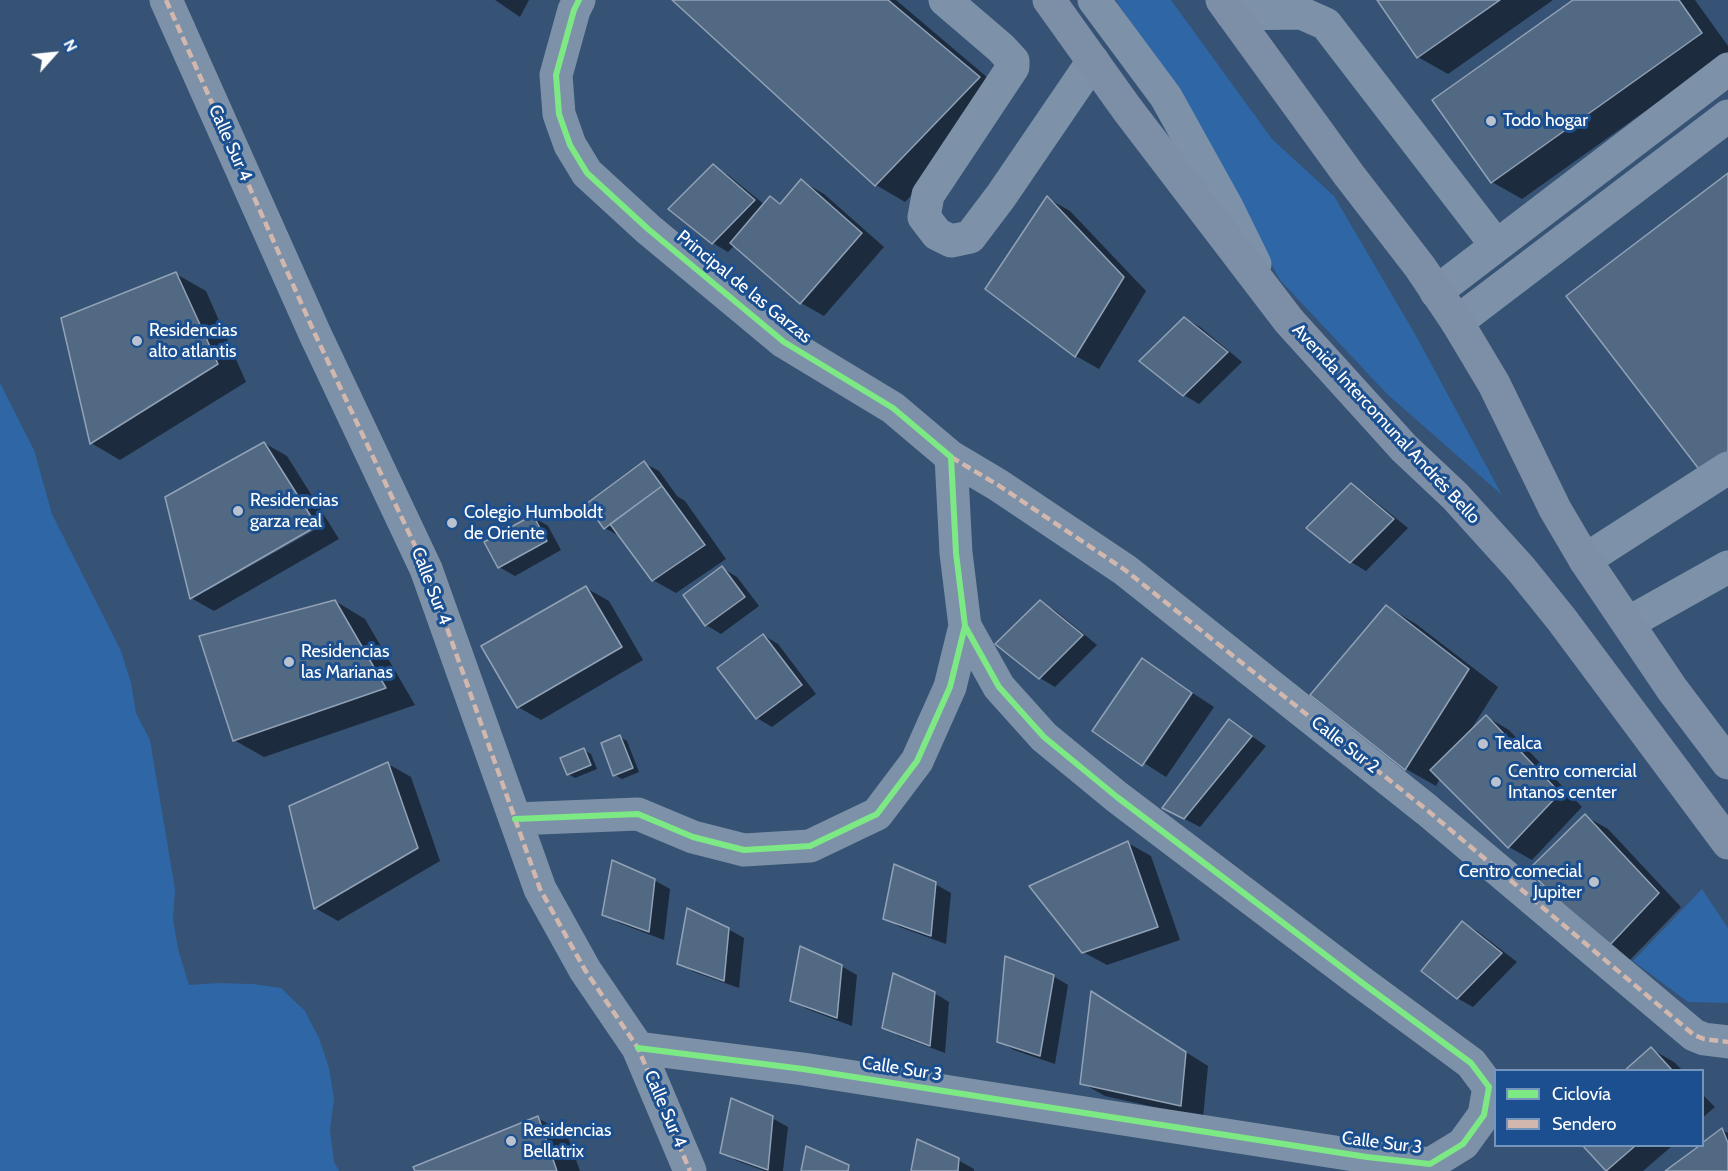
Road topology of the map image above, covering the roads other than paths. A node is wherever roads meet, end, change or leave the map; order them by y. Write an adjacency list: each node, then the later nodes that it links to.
1 (166, 0): 21 (street, Calle Sur 4)
2 (579, 0): 14 (street, Principal de las Garzas)
3 (945, 0): 7 (street)
4 (1050, 0): 7 (main road, Avenida Intercomunal Andrés Bello)
5 (1094, 0): 12 (street)
6 (1227, 7): 10 (street); 11 (main road)
7 (1093, 61): 12 (main road, Avenida Intercomunal Andrés Bello)
8 (1728, 69): 10 (street)
9 (1728, 116): 13 (street)
10 (1496, 244): 11 (street)
11 (1436, 292): 13 (main road)
12 (1272, 300): 22 (main road, Avenida Intercomunal Andrés Bello)
13 (1458, 322): 16 (main road)
14 (951, 457): 19 (street); 23 (street, Calle Sur 2)
15 (1728, 468): 16 (street)
16 (1585, 560): 18 (main road)
17 (1728, 567): 18 (street)
18 (1628, 623): 20 (main road)
19 (965, 626): 21 (street); 24 (street, Calle Sur 3)
20 (1728, 763)
21 (515, 819): 24 (street, Calle Sur 4)
22 (1728, 843)
23 (1728, 1042)
24 (639, 1048): 25 (street, Calle Sur 4)
25 (690, 1171)

